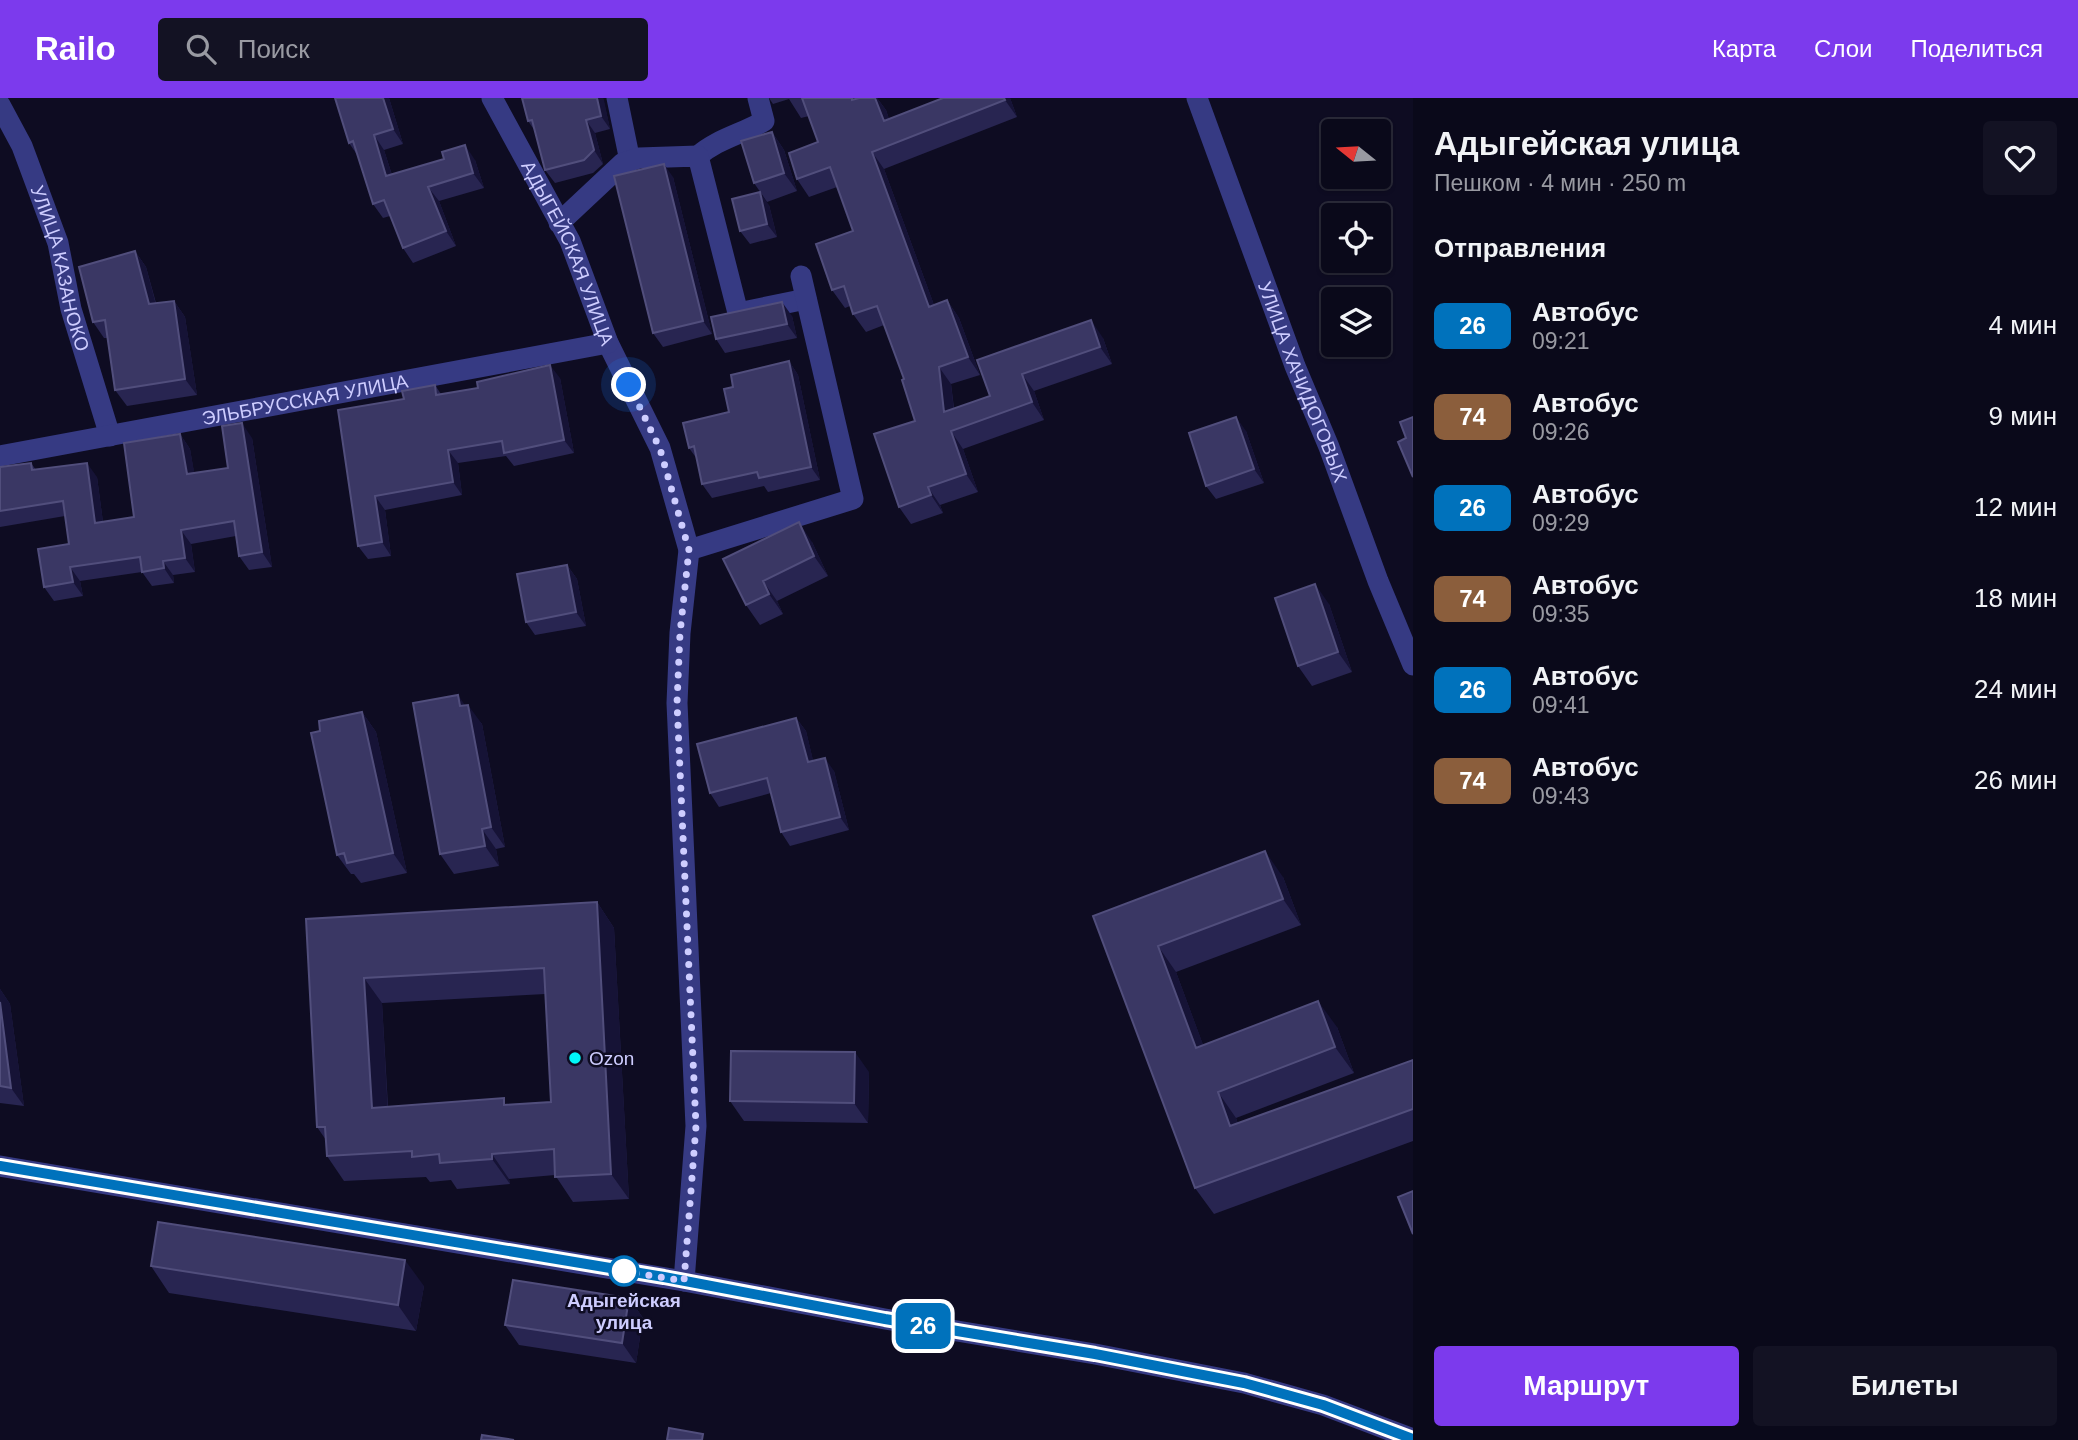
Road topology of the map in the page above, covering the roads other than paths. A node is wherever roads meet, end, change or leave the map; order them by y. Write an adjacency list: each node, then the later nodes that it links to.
1 (492, 98): 8 (street, АДЫГЕЙСКАЯ УЛИЦА)
2 (617, 98): 7 (street)
3 (758, 98): 6 (street)
4 (1197, 98): 15 (street, УЛИЦА ХАЧИДОГОВЫХ)
5 (0, 105): 12 (street, УЛИЦА КАЗАНОКО)
6 (698, 156): 7 (street); 10 (street)
7 (630, 161): 8 (street)
8 (559, 223): 11 (street, АДЫГЕЙСКАЯ УЛИЦА)
9 (801, 276): 10 (street)
10 (806, 299): 14 (street)
11 (608, 343): 12 (street, ЭЛЬБРУССКАЯ УЛИЦА); 14 (street, АДЫГЕЙСКАЯ УЛИЦА)
12 (110, 436): 13 (street, ЭЛЬБРУССКАЯ УЛИЦА)
13 (0, 456)
14 (689, 550): 17 (street, АДЫГЕЙСКАЯ УЛИЦА)
15 (1413, 665)
16 (0, 1166): 17 (street)
17 (684, 1281): 18 (street)
18 (1413, 1439)

